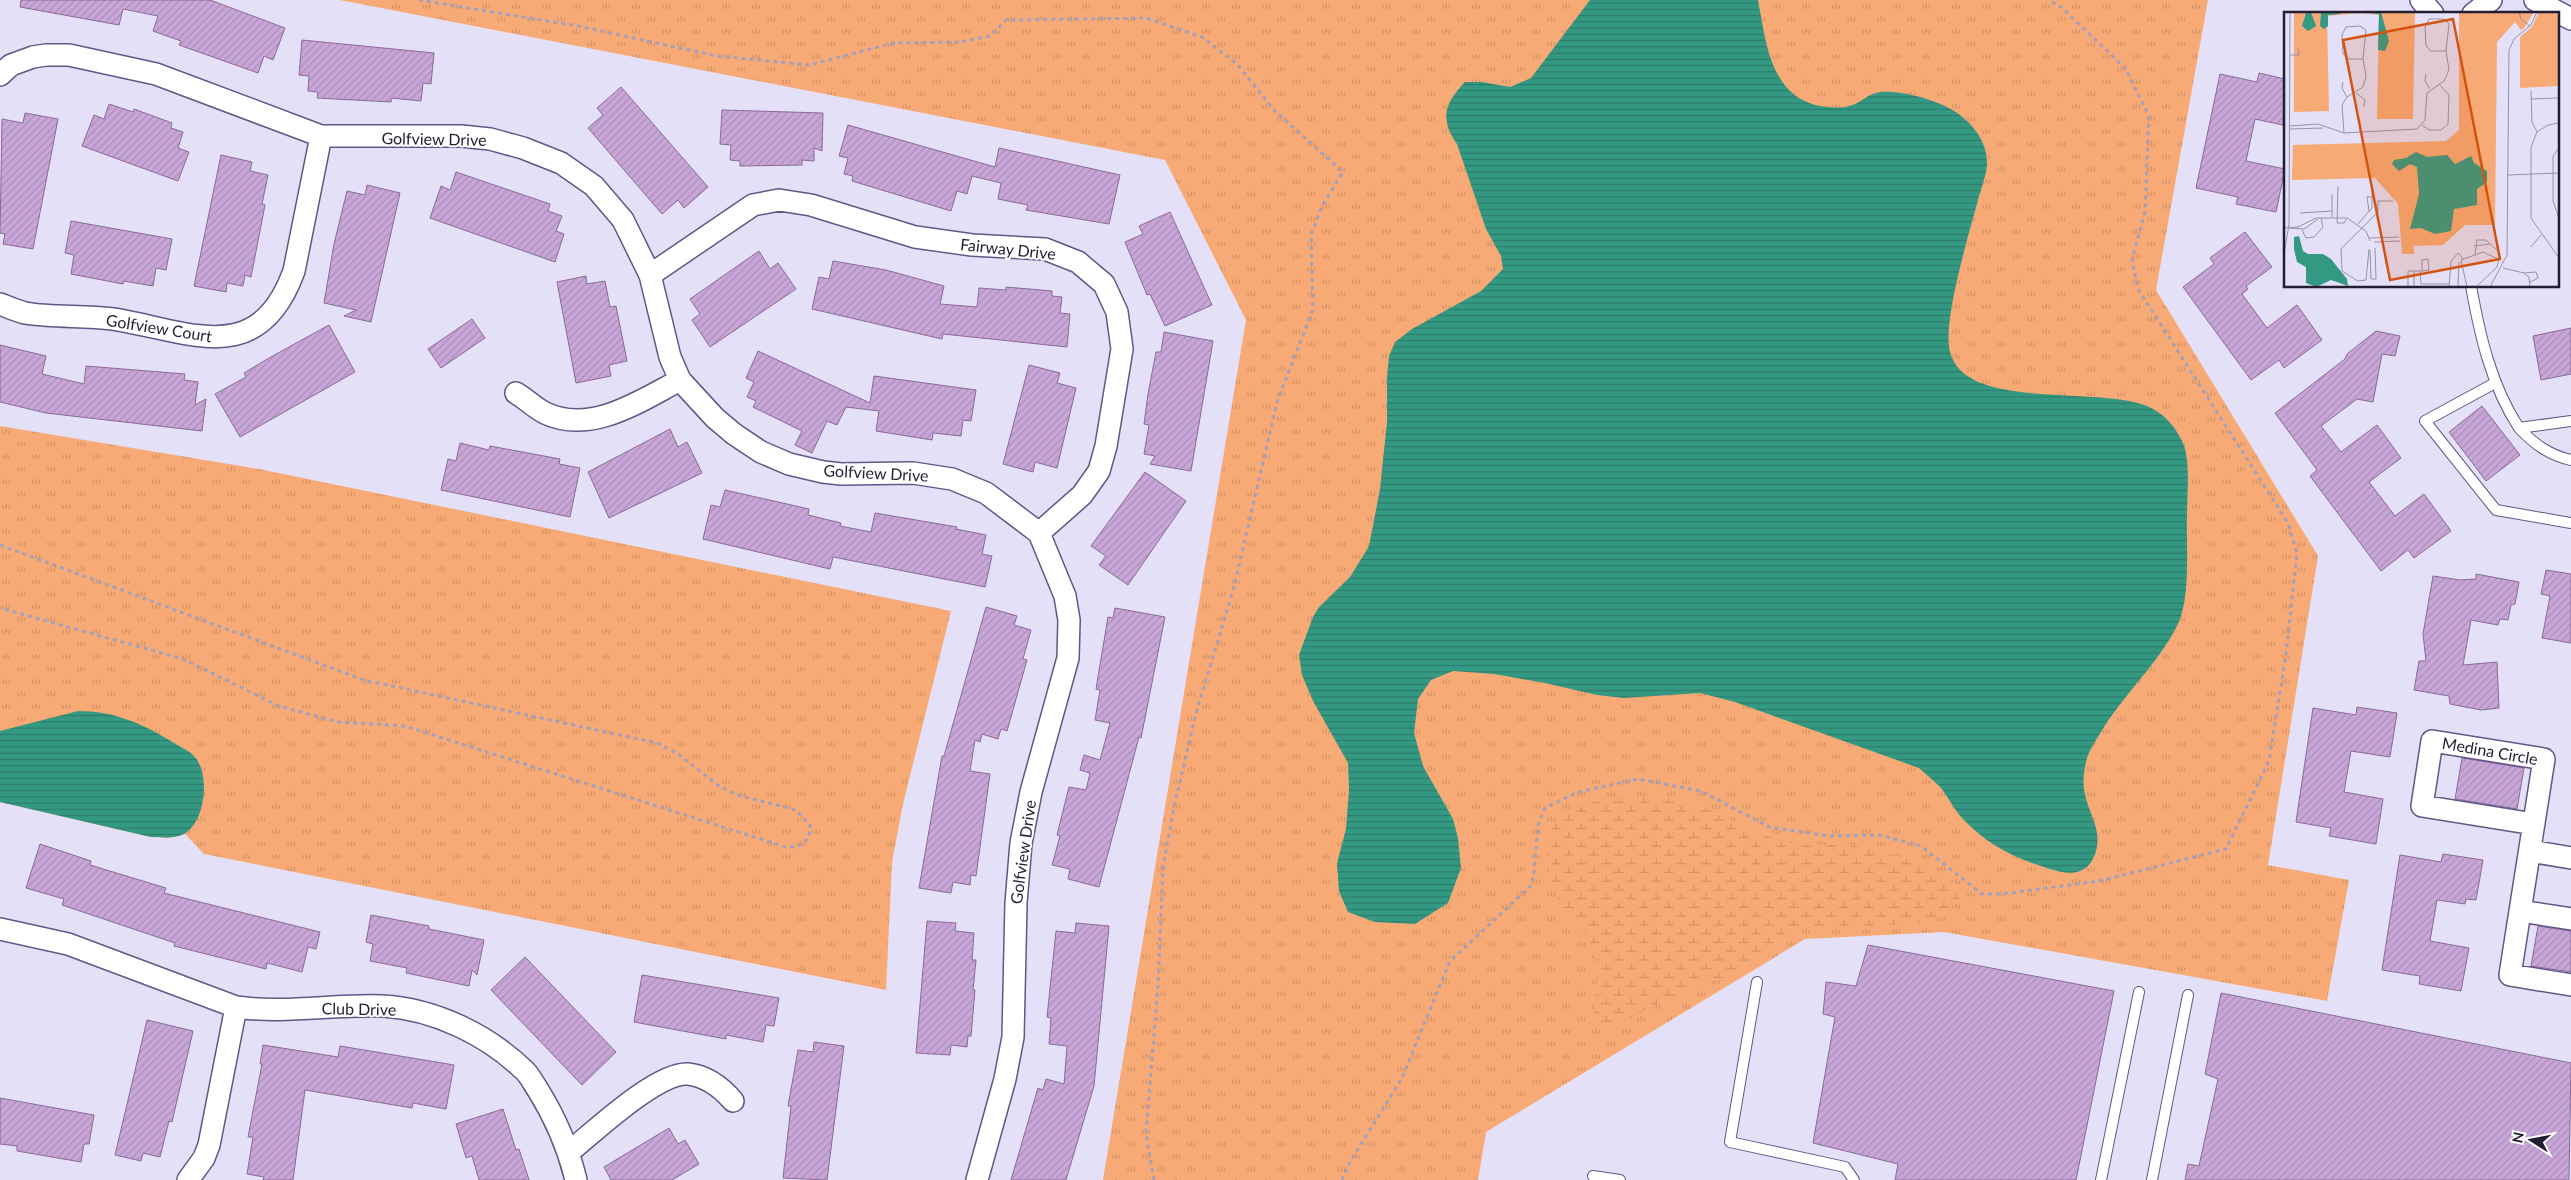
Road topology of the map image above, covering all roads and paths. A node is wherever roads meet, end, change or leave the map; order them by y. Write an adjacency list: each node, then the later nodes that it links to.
1 (419, 0): 41 (path)
2 (2048, 0): 42 (path)
3 (2421, 0): 6 (street)
4 (2491, 0): 7 (street)
5 (2534, 0): 8 (street)
6 (2431, 12)
7 (2476, 12)
8 (2552, 12)
9 (5, 70): 10 (street, Golfview Drive)
10 (321, 136): 11 (street, Golfview Drive); 13 (street, Golfview Court)
11 (650, 275): 14 (street, Golfview Drive); 21 (street, Fairway Drive)
12 (2471, 288): 15 (lane)
13 (0, 304)
14 (680, 380): 16 (street); 21 (street, Golfview Drive)
15 (2495, 383): 18 (lane); 20 (lane)
16 (516, 393)
17 (2571, 421): 18 (lane)
18 (2519, 428): 19 (lane)
19 (2571, 460)
20 (2571, 522)
21 (1039, 533): 40 (street, Golfview Drive)
22 (0, 545): 23 (path)
23 (0, 608)
24 (2534, 824): 24 (street, Medina Circle); 25 (street, Medina Circle)
25 (2530, 851): 26 (street); 27 (street, Medina Circle)
26 (2571, 858)
27 (2520, 911): 28 (street); 31 (street, Medina Circle)
28 (2571, 919)
29 (0, 929): 34 (street, Club Drive)
30 (1757, 982): 44 (lane)
31 (2571, 985)
32 (2139, 992): 45 (lane)
33 (2188, 995): 46 (lane)
34 (236, 1007): 36 (street, Club Drive); 38 (street)
35 (733, 1101): 36 (street)
36 (569, 1152): 39 (street, Club Drive)
37 (1593, 1176): 43 (lane)
38 (188, 1180)
39 (576, 1180)
40 (977, 1180)
41 (1154, 1180)
42 (1342, 1180)
43 (1620, 1180)
44 (1854, 1180)
45 (2101, 1180)
46 (2152, 1180)

